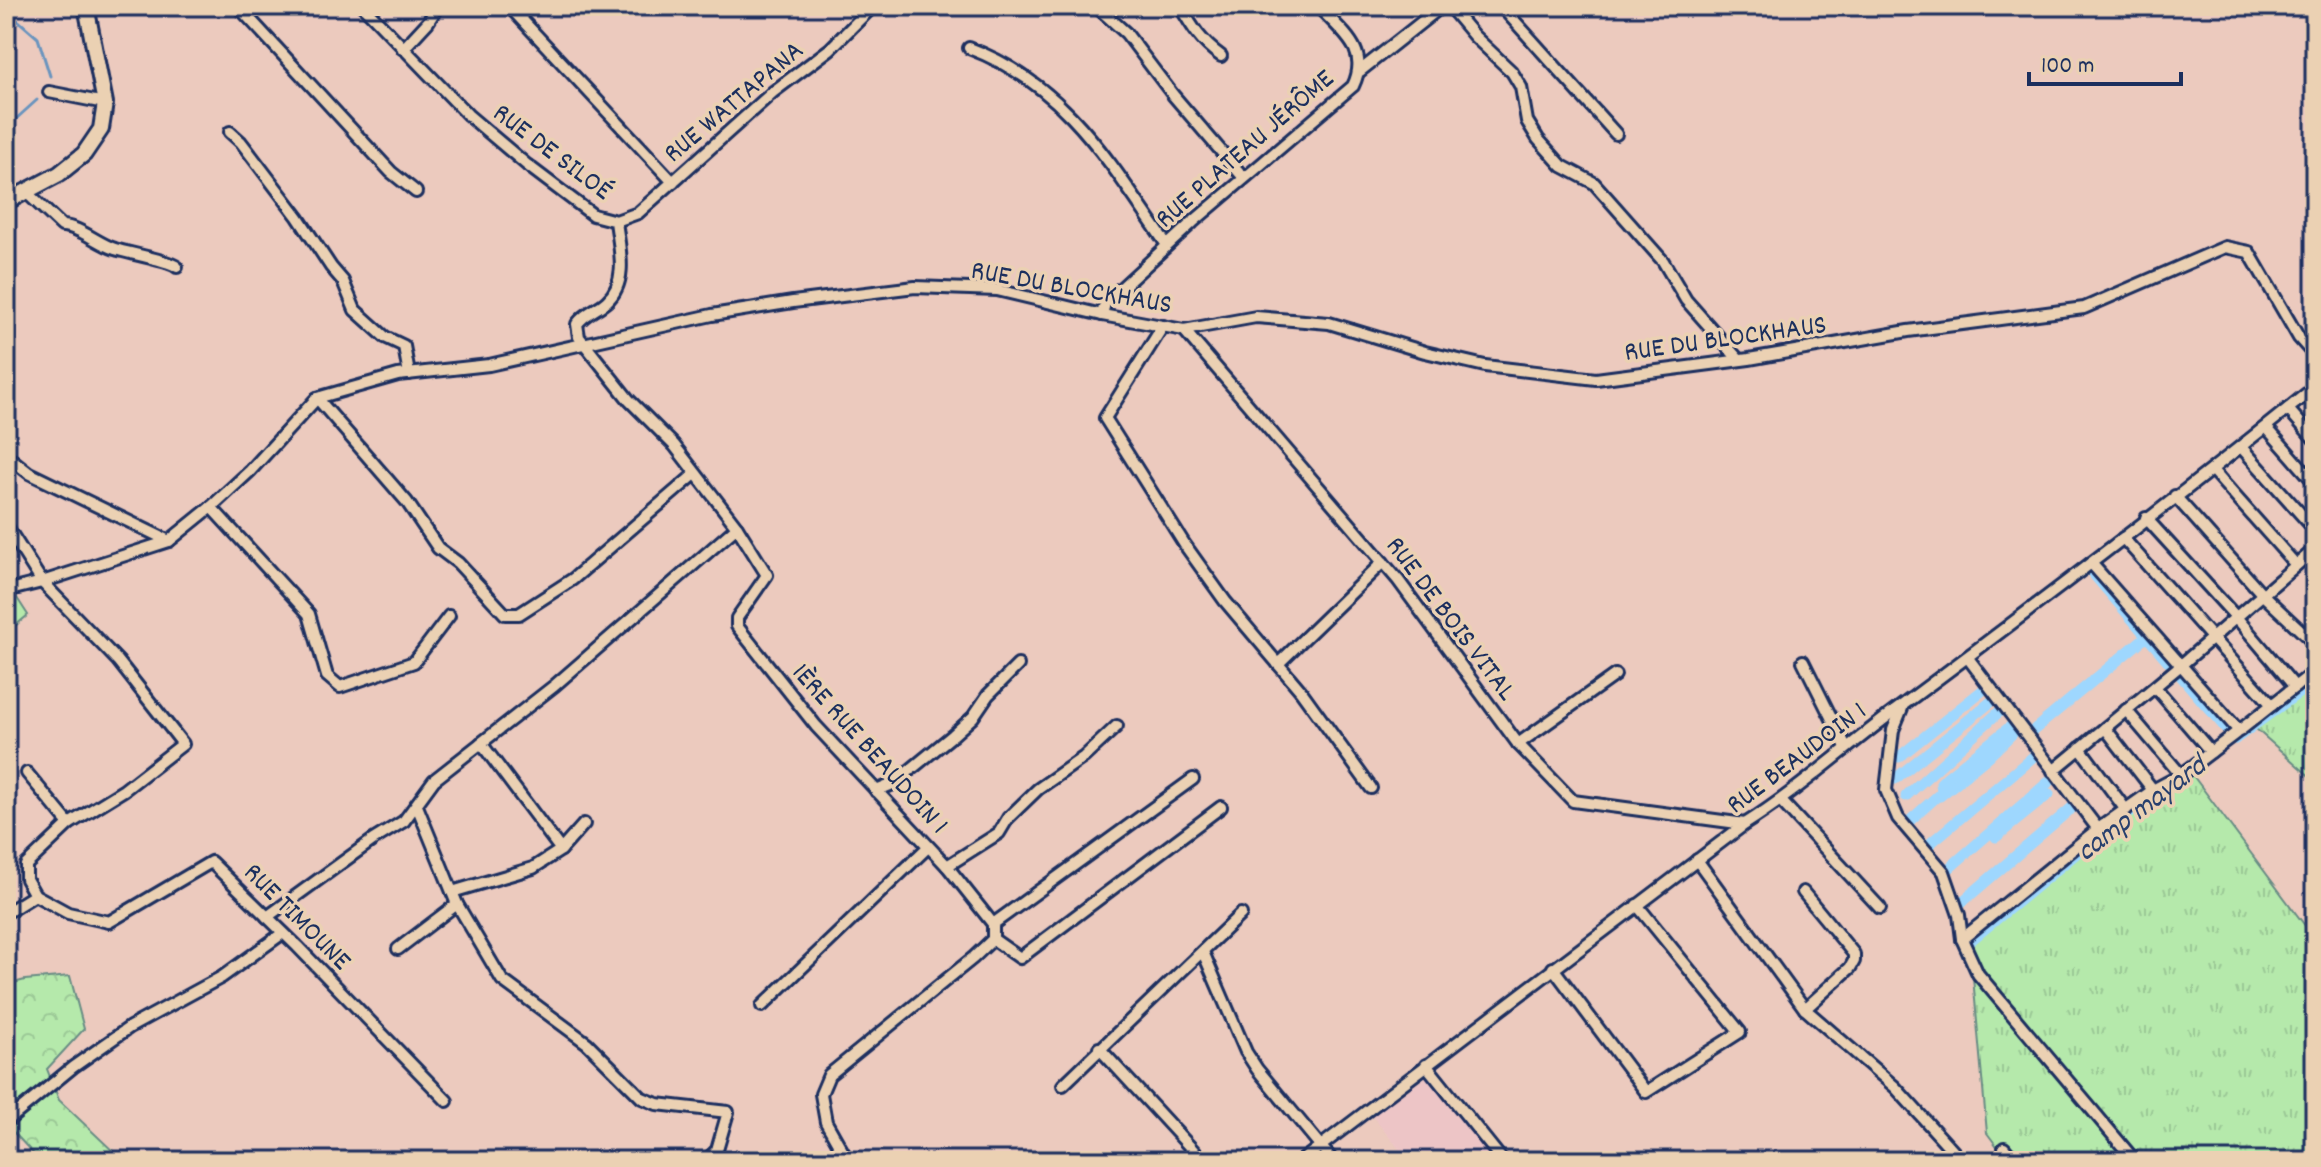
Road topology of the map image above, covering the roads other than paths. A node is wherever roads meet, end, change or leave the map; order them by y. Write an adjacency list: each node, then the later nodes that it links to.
1 (86, 6): 18 (street)
2 (238, 6): 24 (street)
3 (363, 6): 14 (street, RUE DE SILOÉ)
4 (438, 6): 14 (street)
5 (509, 6): 22 (street)
6 (873, 6): 22 (street, RUE WATTAPANA)
7 (1096, 6): 21 (street)
8 (1180, 6): 15 (street)
9 (1318, 6): 16 (street, RUE PLATEAU JÉRÔME)
10 (1442, 6): 16 (street)
11 (1449, 6): 34 (street)
12 (1501, 6): 20 (street)
13 (969, 48): 27 (street)
14 (403, 49): 26 (street, RUE DE SILOÉ)
15 (1221, 56)
16 (1360, 71): 21 (street, RUE PLATEAU JÉRÔME)
17 (49, 92): 18 (street)
18 (105, 103): 23 (street)
19 (230, 132): 35 (street)
20 (1616, 134)
21 (1244, 178): 27 (street, RUE PLATEAU JÉRÔME)
22 (673, 182): 26 (street, RUE WATTAPANA)
23 (26, 192): 25 (street); 28 (street)
24 (416, 192)
25 (6, 202)
26 (616, 221): 32 (street, RUE DE SILOÉ)
27 (1167, 245): 29 (street, RUE PLATEAU JÉRÔME)
28 (177, 267)
29 (1102, 315): 30 (street, RUE DU BLOCKHAUS); 32 (street, RUE DU BLOCKHAUS)
30 (1163, 326): 31 (street, RUE DU BLOCKHAUS); 67 (street)
31 (1184, 330): 34 (street, RUE DU BLOCKHAUS); 55 (street, RUE DE BOIS VITAL)
32 (586, 345): 35 (street, RUE DU BLOCKHAUS); 44 (street, 1ÈRE RUE BEAUDOIN 1)
33 (2315, 356): 34 (street, RUE DU BLOCKHAUS)
34 (1739, 360)
35 (409, 374): 37 (street, RUE DU BLOCKHAUS)
36 (2313, 392): 38 (street, RUE BEAUDOIN 1)
37 (317, 398): 44 (street); 47 (street)
38 (2288, 409): 39 (street, RUE BEAUDOIN 1); 40 (street)
39 (2266, 427): 41 (street, RUE BEAUDOIN 1); 45 (street)
40 (2315, 440)
41 (2241, 447): 43 (street, RUE BEAUDOIN 1); 51 (street)
42 (6, 455): 53 (street)
43 (2212, 470): 46 (street, RUE BEAUDOIN 1); 57 (street)
44 (695, 474): 50 (street, 1ÈRE RUE BEAUDOIN 1)
45 (2315, 483)
46 (2175, 496): 48 (street, RUE BEAUDOIN 1); 60 (street)
47 (211, 507): 53 (street); 61 (street)
48 (2146, 518): 52 (street, RUE BEAUDOIN 1); 62 (street)
49 (6, 525): 58 (street)
50 (737, 527): 80 (street); 91 (street, 1ÈRE RUE BEAUDOIN 1)
51 (2315, 530)
52 (2123, 538): 56 (street, RUE BEAUDOIN 1); 63 (street)
53 (169, 541): 58 (street)
54 (2315, 549): 57 (street)
55 (1383, 562): 67 (street); 81 (street, RUE DE BOIS VITAL)
56 (2091, 563): 65 (street, RUE BEAUDOIN 1); 69 (street)
57 (2296, 565): 60 (street)
58 (42, 582): 59 (street); 96 (street)
59 (6, 591)
60 (2263, 595): 62 (street); 64 (street)
61 (449, 616)
62 (2236, 617): 63 (street); 73 (street)
63 (2213, 638): 69 (street); 75 (street)
64 (2315, 644)
65 (1968, 658): 74 (street, RUE BEAUDOIN 1); 85 (street)
66 (1803, 661): 82 (street)
67 (1278, 664): 89 (street)
68 (1018, 665): 91 (street)
69 (2178, 668): 72 (street); 75 (street)
70 (2315, 671): 73 (street)
71 (1615, 675): 81 (street)
72 (2155, 687): 76 (street); 84 (street)
73 (2295, 687): 75 (street)
74 (1903, 704): 82 (street, RUE BEAUDOIN 1); 116 (street)
75 (2272, 705)
76 (2126, 710): 78 (street); 87 (street)
77 (1117, 726): 103 (street)
78 (2105, 728): 83 (street); 90 (street)
79 (2233, 735): 84 (street)
80 (481, 743): 93 (street); 101 (street)
81 (1518, 744): 98 (street, RUE DE BOIS VITAL)
82 (1846, 747): 92 (street, RUE BEAUDOIN 1)
83 (2080, 748): 85 (street); 95 (street)
84 (2211, 752): 87 (street)
85 (2053, 771): 99 (street)
86 (27, 773): 96 (street)
87 (2181, 775): 90 (street)
88 (1193, 779): 113 (street)
89 (1371, 788)
90 (2153, 790): 95 (street)
91 (876, 791): 100 (street, 1ÈRE RUE BEAUDOIN 1)
92 (1781, 801): 98 (street, RUE BEAUDOIN 1); 109 (street)
93 (417, 806): 104 (street); 112 (street)
94 (1221, 807): 115 (street)
95 (2126, 810): 99 (street)
96 (69, 824): 106 (street)
97 (584, 824): 101 (street)
98 (1745, 824): 102 (street, RUE BEAUDOIN 1)
99 (2098, 829): 116 (street)
100 (928, 847): 103 (street, 1ÈRE RUE BEAUDOIN 1); 120 (street)
101 (561, 850): 104 (street)
102 (1697, 860): 108 (street, RUE BEAUDOIN 1); 121 (street)
103 (947, 866): 113 (street, 1ÈRE RUE BEAUDOIN 1)
104 (452, 892): 107 (street)
105 (1803, 892): 121 (street)
106 (35, 895): 110 (street); 112 (street, RUE TIMOUNE)
107 (457, 904): 117 (street); 129 (street)
108 (1637, 905): 119 (street, RUE BEAUDOIN 1); 119 (street)
109 (1880, 908)
110 (6, 913)
111 (1241, 914): 118 (street)
112 (267, 917): 114 (street, RUE TIMOUNE)
113 (993, 924): 115 (street)
114 (283, 933): 125 (street, RUE TIMOUNE); 126 (street)
115 (993, 939): 130 (street)
116 (1962, 939): 137 (street)
117 (398, 949)
118 (1203, 952): 122 (street); 127 (street)
119 (1553, 968): 123 (street, RUE BEAUDOIN 1)
120 (762, 1006)
121 (1805, 1009): 135 (street)
122 (1099, 1048): 124 (street); 131 (street)
123 (1426, 1065): 127 (street, RUE BEAUDOIN 1); 134 (street)
124 (1063, 1085)
125 (447, 1101)
126 (6, 1122)
127 (1320, 1145): 132 (street, RUE BEAUDOIN 1); 133 (street)
128 (2004, 1148): 136 (street)
129 (706, 1161)
130 (848, 1161)
131 (1203, 1161)
132 (1301, 1161)
133 (1333, 1161)
134 (1503, 1161)
135 (1962, 1161)
136 (2015, 1161)
137 (2135, 1161)

